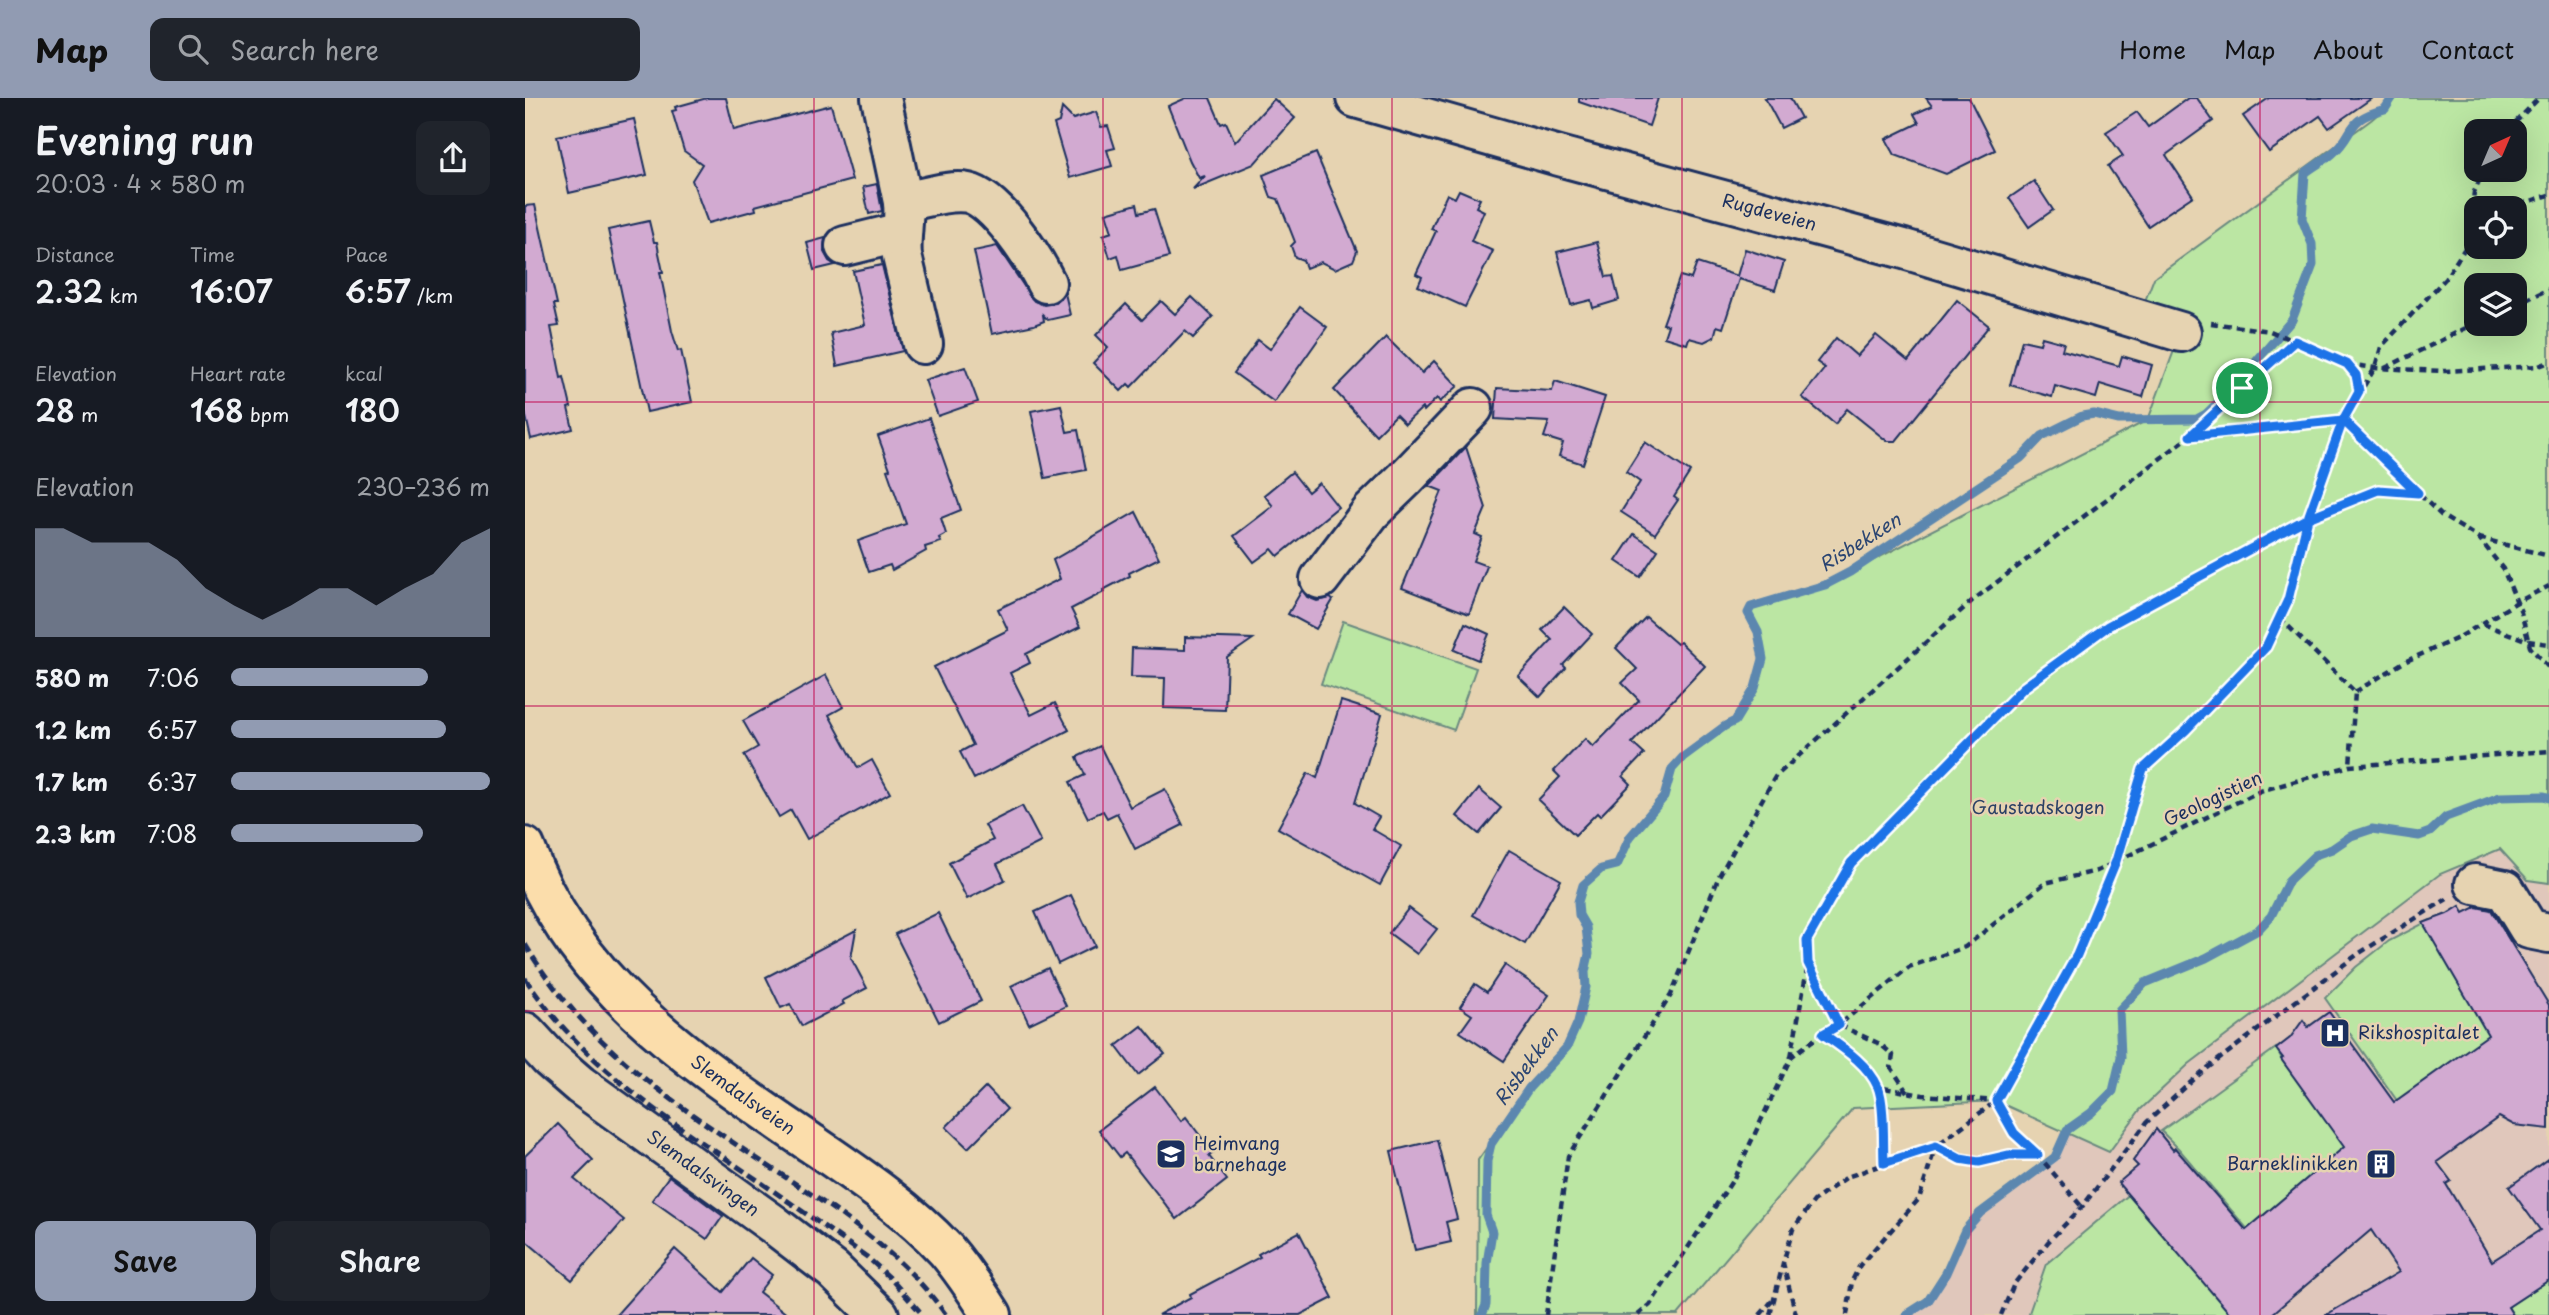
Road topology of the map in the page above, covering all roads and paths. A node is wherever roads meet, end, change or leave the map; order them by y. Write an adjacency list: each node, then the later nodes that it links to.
1 (881, 98): 7 (street)
2 (1356, 98): 14 (street, Rugdeveien)
3 (2539, 98): 4 (path)
4 (2519, 119)
5 (2549, 195): 6 (path)
6 (2527, 202)
7 (903, 217): 8 (street); 10 (street); 16 (street)
8 (845, 246)
9 (2464, 250): 19 (path)
10 (1046, 283)
11 (2549, 289): 12 (path)
12 (2527, 299)
13 (2464, 329): 20 (path)
14 (2181, 332): 15 (path)
15 (2293, 339): 18 (path); 24 (path)
16 (923, 344)
17 (2549, 362): 20 (path)
18 (2347, 364): 19 (path); 21 (path)
19 (2375, 368): 20 (path); 21 (path)
20 (2384, 369)
21 (2359, 391): 23 (path)
22 (1473, 408): 29 (street)
23 (2343, 420): 24 (path); 25 (path); 26 (path)
24 (2190, 436): 60 (path)
25 (2418, 493): 26 (path); 27 (path)
26 (2308, 518): 32 (path); 44 (path)
27 (2479, 538): 28 (path); 31 (path)
28 (2549, 556)
29 (1320, 579)
30 (2549, 586): 31 (path)
31 (2517, 602): 33 (path); 34 (path)
32 (2280, 618): 37 (path); 41 (path)
33 (2483, 623): 34 (path); 37 (path)
34 (2528, 640): 35 (path); 36 (path)
35 (2549, 644)
36 (2549, 668)
37 (2355, 692): 39 (path)
38 (2549, 751): 39 (path, Geologistien)
39 (2350, 765): 41 (path, Geologistien)
40 (525, 847): 59 (main road, Slemdalsveien)
41 (2116, 861): 45 (path, Geologistien); 51 (path)
42 (2475, 884): 43 (street); 55 (path)
43 (2549, 933)
44 (1808, 963): 45 (path); 48 (path)
45 (1839, 1025): 47 (path, Geologistien); 50 (path)
46 (525, 1032): 58 (street, Slemdalsvingen)
47 (1823, 1034): 48 (path, Geologistien); 49 (path)
48 (1791, 1058): 61 (path)
49 (1878, 1087): 50 (path); 54 (path)
50 (1907, 1092): 51 (path)
51 (1996, 1101): 52 (path); 53 (path)
52 (1936, 1146): 53 (path); 54 (path); 65 (path)
53 (2038, 1155): 55 (path)
54 (1884, 1163): 56 (path)
55 (2082, 1207): 66 (path)
56 (1783, 1263): 57 (path); 64 (path)
57 (1774, 1297): 62 (path); 63 (path)
58 (879, 1315)
59 (992, 1315)
60 (1546, 1315)
61 (1639, 1315)
62 (1761, 1315)
63 (1770, 1315)
64 (1796, 1315)
65 (1847, 1315)
66 (2001, 1315)

